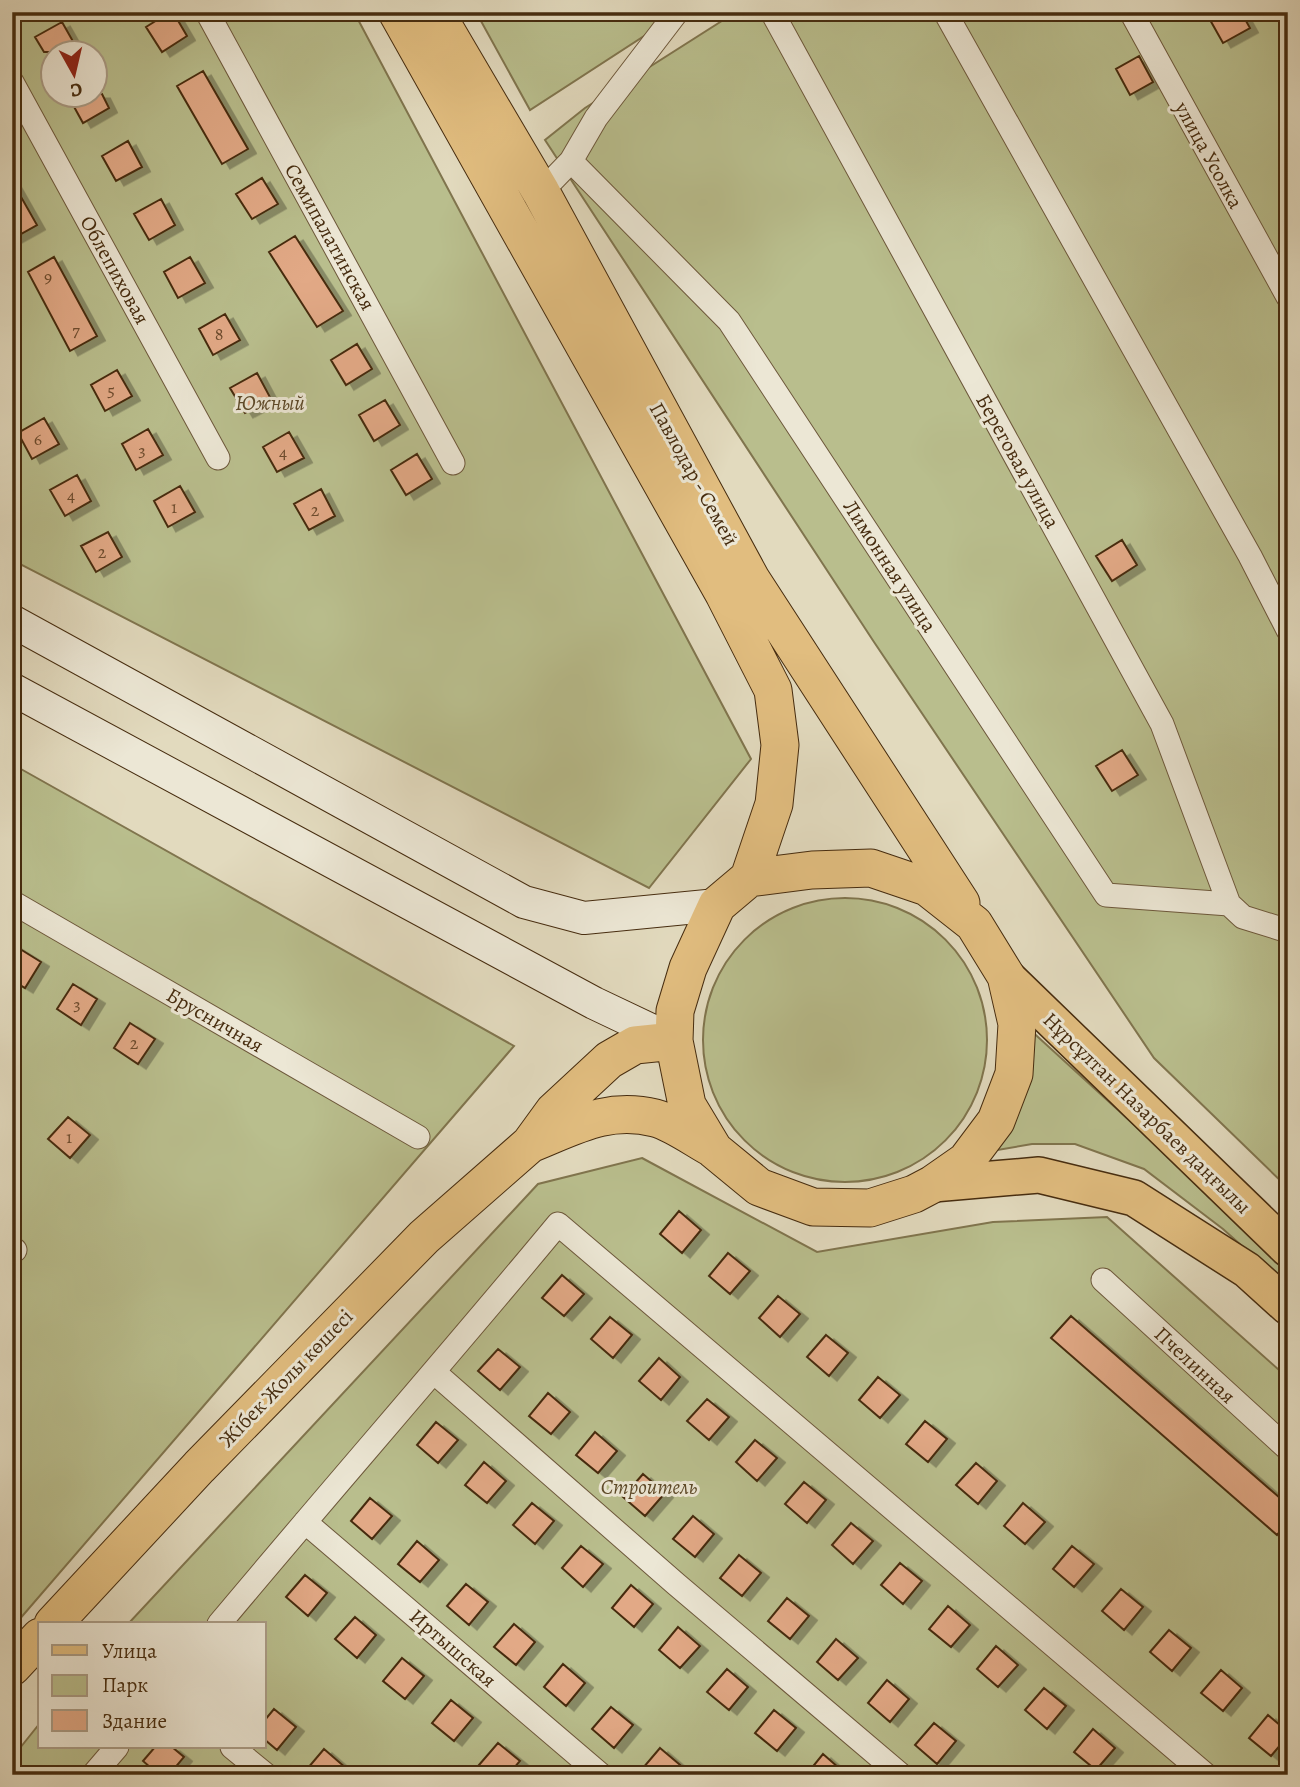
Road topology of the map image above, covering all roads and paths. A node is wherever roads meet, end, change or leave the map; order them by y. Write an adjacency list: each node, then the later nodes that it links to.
1 (207, 12): 13 (street, Семипалатинская)
2 (397, 12): 17 (highway, Павлодар - Семей)
3 (435, 12): 10 (highway, Павлодар - Семей)
4 (677, 12): 9 (street)
5 (772, 12): 20 (street, Береговая улица)
6 (945, 12): 15 (street)
7 (1131, 12): 11 (street, улица Усолка)
8 (12, 82): 12 (street, Облепиховая)
9 (571, 161): 10 (street); 20 (street, Лимонная улица)
10 (541, 192): 21 (highway, Павлодар - Семей)
11 (1288, 297)
12 (218, 458)
13 (453, 463)
14 (12, 621): 19 (main road)
15 (1288, 630)
16 (12, 689): 24 (main road)
17 (749, 878): 19 (highway); 21 (highway)
18 (12, 902): 25 (street, Брусничная)
19 (717, 905): 24 (highway)
20 (1236, 911): 22 (street)
21 (974, 924): 23 (highway, Павлодар - Семей)
22 (1288, 931)
23 (1006, 976): 28 (highway, Павлодар - Семей); 29 (main road, Нұрсұлтан Назарбаев даңғылы)
24 (674, 1041): 26 (highway, Жібек Жолы көшесі); 27 (highway)
25 (418, 1138)
26 (530, 1144): 27 (highway, Жібек Жолы көшесі); 35 (highway, Жібек Жолы көшесі)
27 (715, 1150): 28 (highway, Павлодар - Семей)
28 (933, 1184): 31 (main road)
29 (1286, 1243)
30 (1103, 1280): 33 (street, Пчелинная)
31 (1288, 1307)
32 (435, 1373): 34 (street); 44 (street); 45 (street)
33 (1288, 1450)
34 (304, 1522): 36 (street); 43 (street, Иртышская)
35 (54, 1622)
36 (221, 1622)
37 (38, 1639): 38 (highway)
38 (12, 1667)
39 (116, 1748): 41 (street)
40 (233, 1748): 42 (street)
41 (93, 1775)
42 (265, 1775)
43 (601, 1775)
44 (901, 1775)
45 (1206, 1775)

